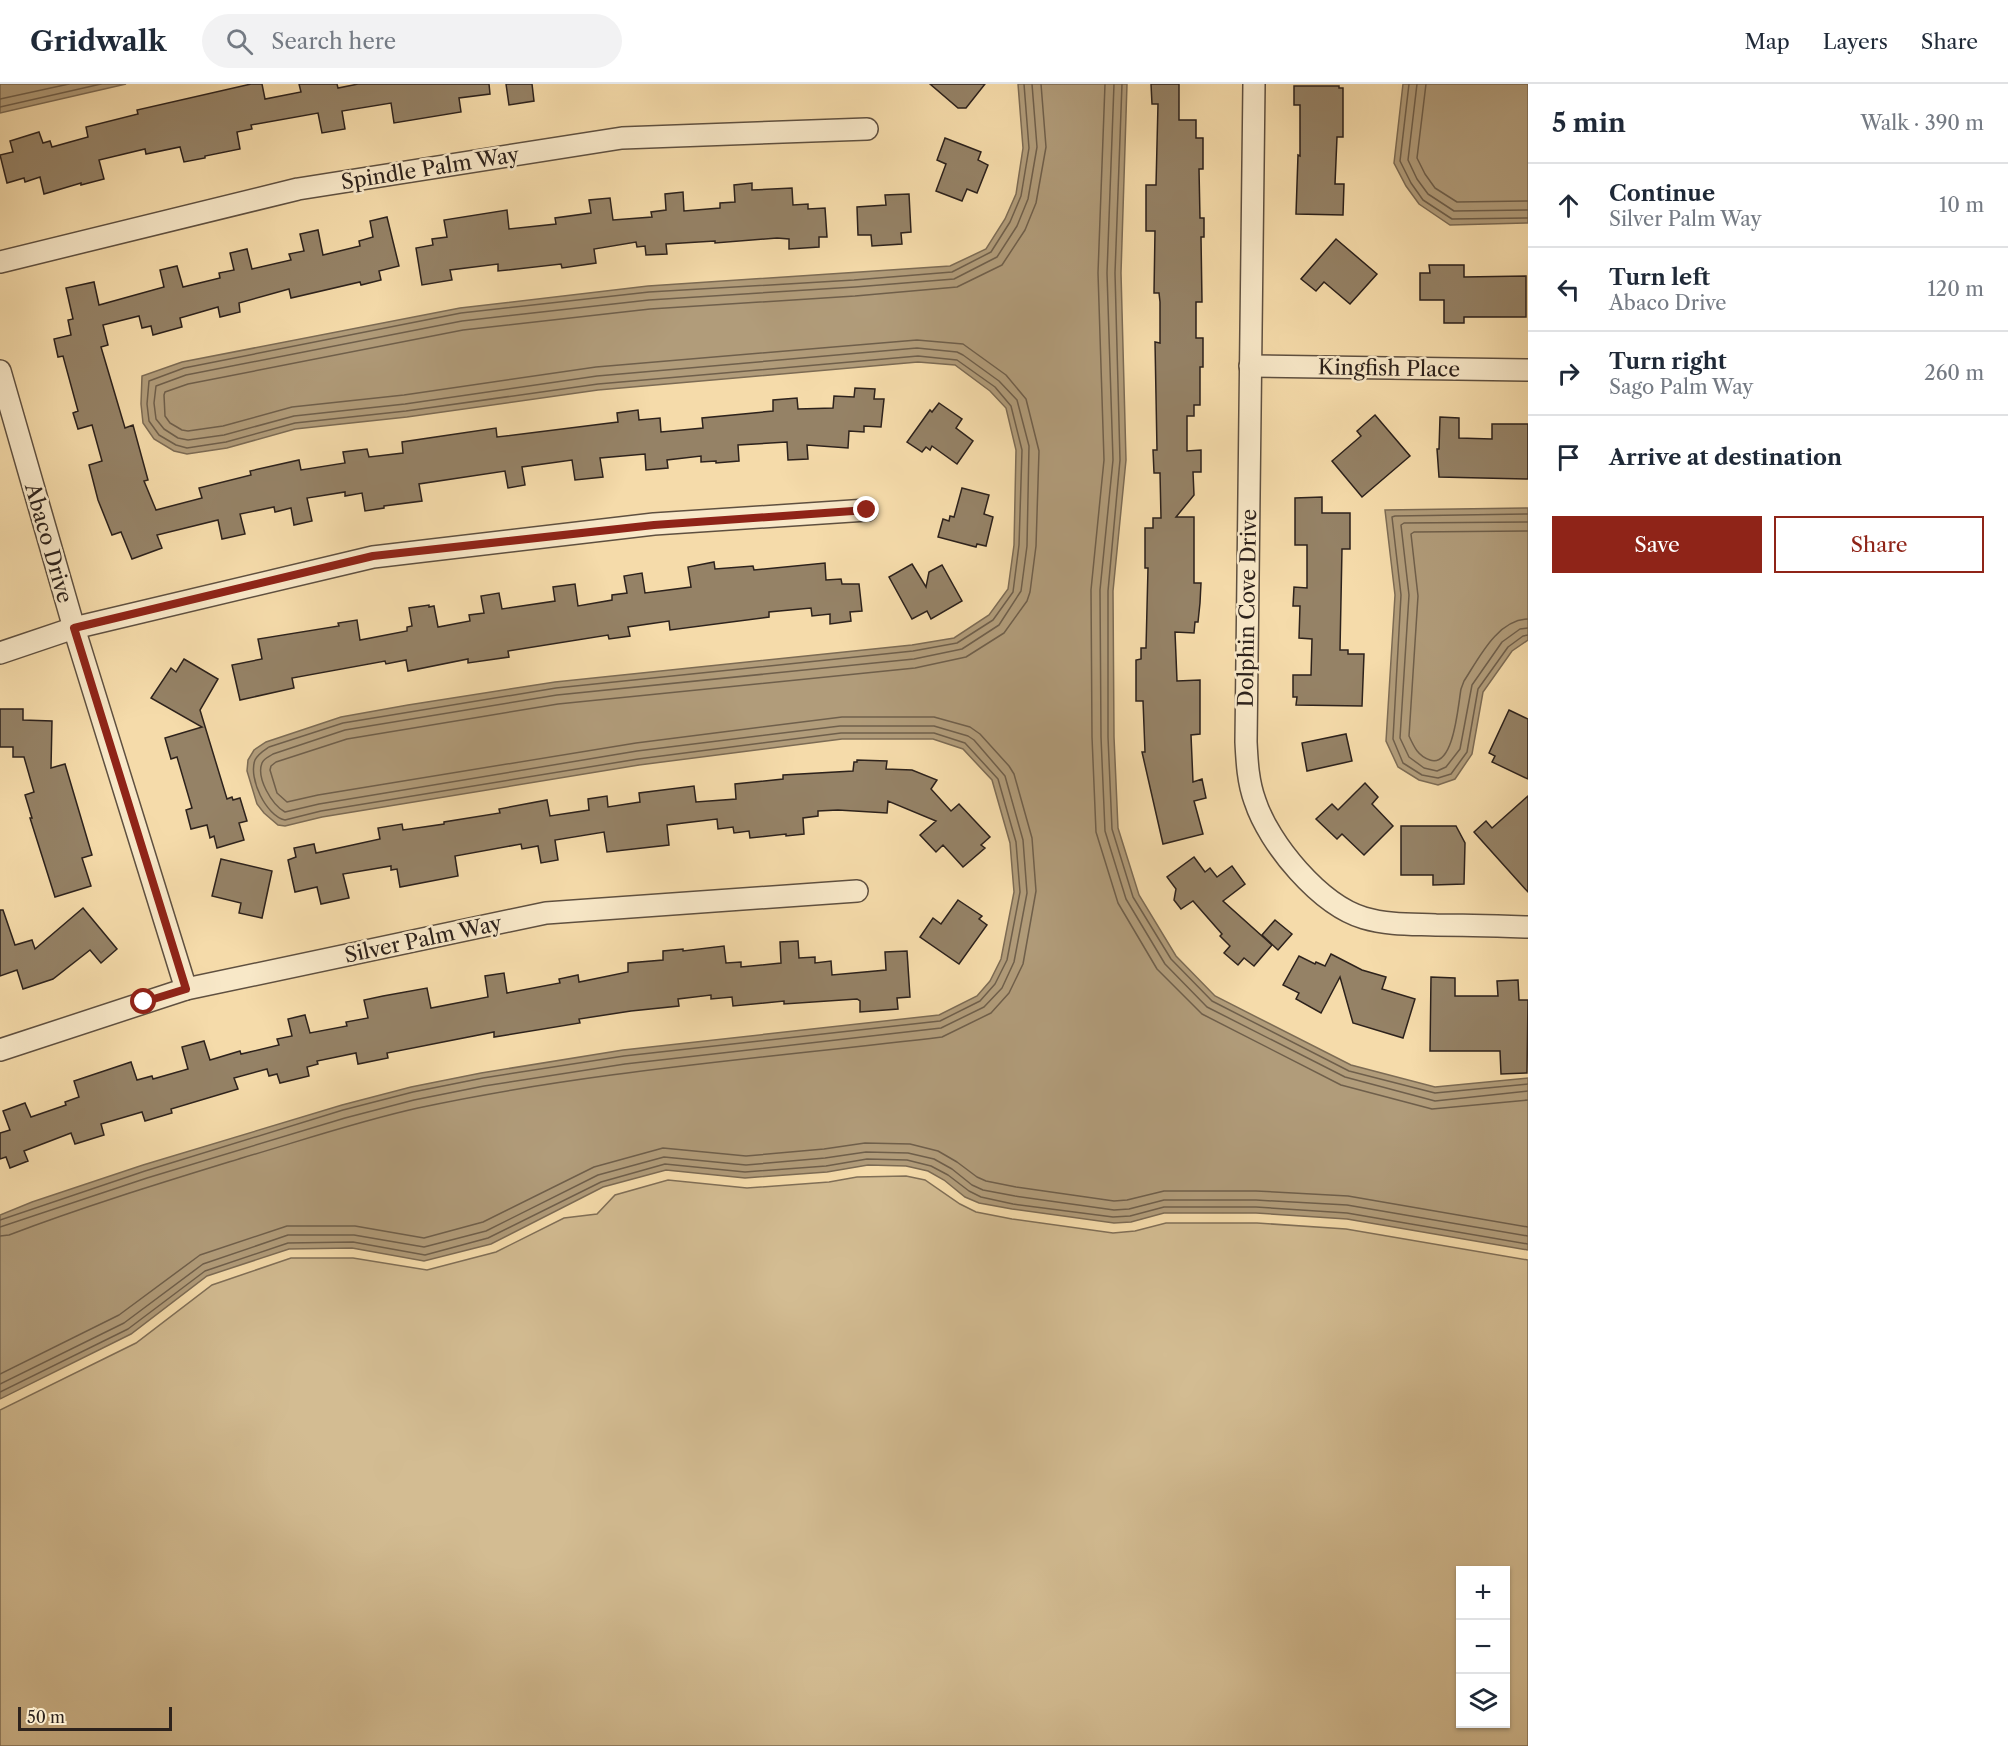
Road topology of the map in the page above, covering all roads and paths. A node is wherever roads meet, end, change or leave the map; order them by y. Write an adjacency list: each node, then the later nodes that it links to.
1 (1254, 84): 4 (street, Dolphin Cove Drive)
2 (867, 129): 3 (street, Spindle Palm Way)
3 (0, 262)
4 (1250, 366): 5 (street, Kingfish Place); 11 (street, Dolphin Cove Drive)
5 (1528, 370)
6 (0, 371): 8 (street, Abaco Drive)
7 (867, 510): 8 (street)
8 (74, 628): 9 (street); 12 (street, Abaco Drive)
9 (0, 653)
10 (857, 891): 12 (street, Silver Palm Way)
11 (1528, 927)
12 (186, 989): 13 (street, Silver Palm Way)
13 (0, 1050)

